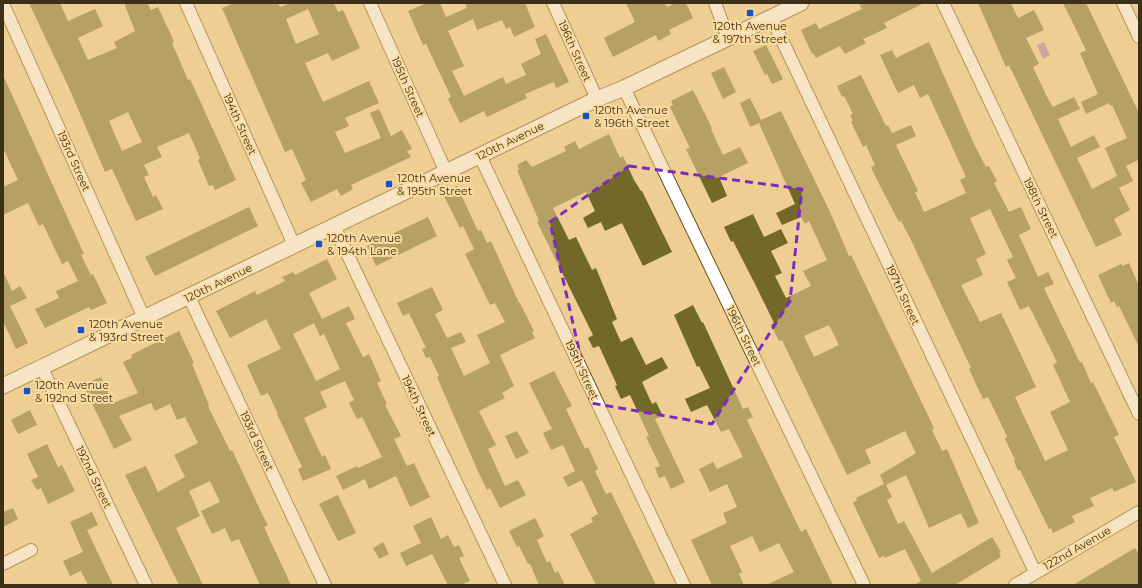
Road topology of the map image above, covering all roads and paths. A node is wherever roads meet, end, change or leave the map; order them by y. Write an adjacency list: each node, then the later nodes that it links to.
1 (186, 3): 17 (street, 194th Street)
2 (370, 3): 15 (street, 195th Street)
3 (553, 3): 13 (street, 196th Street)
4 (715, 3): 11 (street)
5 (801, 3): 9 (street, 120th Avenue)
6 (943, 3): 22 (street, 198th Street)
7 (1122, 3): 10 (street)
8 (3, 4): 19 (street, 193rd Street)
9 (771, 17): 11 (street, 120th Avenue); 26 (street, 197th Street)
10 (1139, 37)
11 (728, 38): 12 (street, 120th Avenue)
12 (624, 88): 13 (street, 120th Avenue); 31 (street, 196th Street)
13 (597, 99): 14 (street, 120th Avenue)
14 (480, 156): 15 (street, 120th Avenue); 30 (street, 195th Street)
15 (446, 172): 16 (street, 120th Avenue)
16 (334, 226): 17 (street, 120th Avenue); 29 (street, 194th Street)
17 (294, 245): 18 (street, 120th Avenue)
18 (189, 297): 19 (street, 120th Avenue); 28 (street, 193rd Street)
19 (144, 318): 20 (street, 120th Avenue)
20 (42, 368): 21 (street, 120th Avenue); 27 (street, 192nd Street)
21 (3, 386)
22 (1139, 414)
23 (1139, 512): 26 (street, 122nd Avenue)
24 (31, 550): 25 (street)
25 (3, 564)
26 (1035, 572): 32 (street, 122nd Avenue)
27 (146, 585)
28 (325, 585)
29 (504, 585)
30 (684, 585)
31 (864, 585)
32 (1014, 585)

